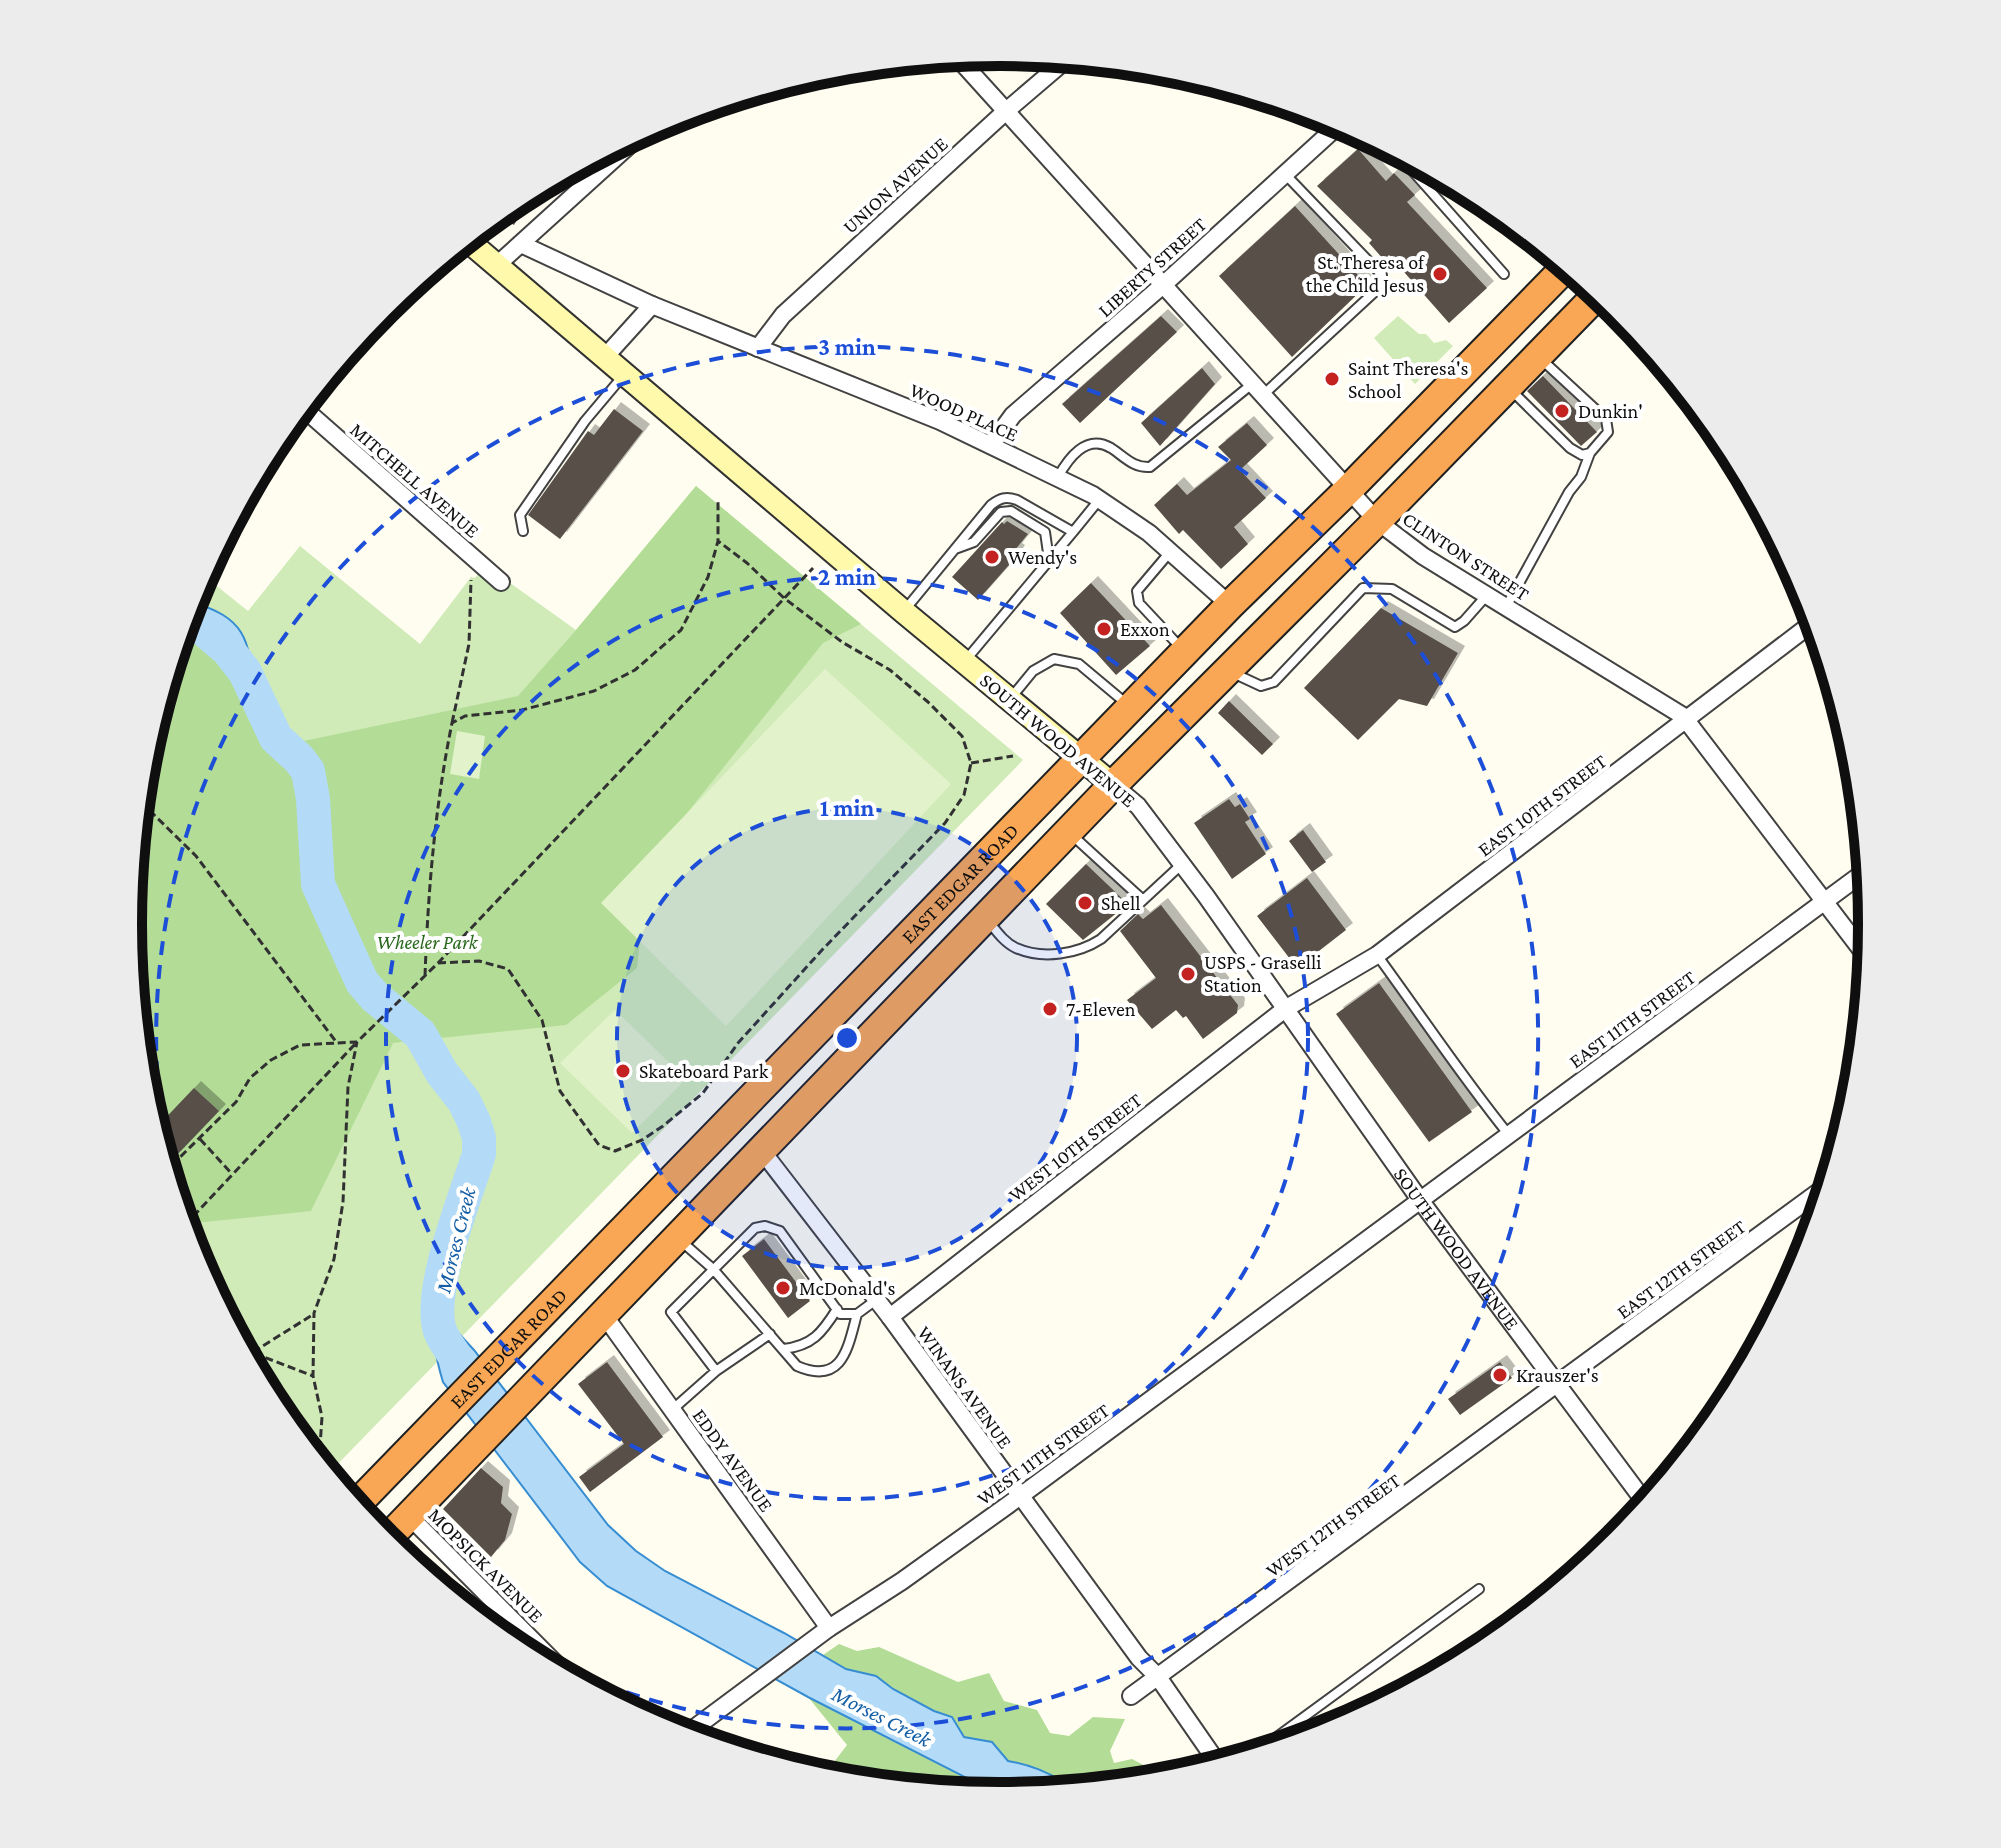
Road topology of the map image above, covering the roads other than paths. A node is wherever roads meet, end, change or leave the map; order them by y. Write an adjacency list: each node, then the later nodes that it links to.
1 (966, 67): 3 (street, CLINTON STREET)
2 (1056, 68): 3 (street, UNION AVENUE)
3 (1006, 111): 13 (street, CLINTON STREET); 16 (street, UNION AVENUE)
4 (1331, 132): 7 (street, LIBERTY STREET)
5 (617, 156): 8 (street)
6 (1414, 172): 11 (lane)
7 (1285, 174): 13 (street, LIBERTY STREET); 21 (lane)
8 (521, 244): 10 (street); 15 (street, WOOD PLACE)
9 (474, 246): 10 (main road, SOUTH WOOD AVENUE)
10 (497, 265): 18 (main road, SOUTH WOOD AVENUE)
11 (1504, 274)
12 (1560, 274): 26 (highway, EAST EDGAR ROAD)
13 (1163, 285): 21 (street, CLINTON STREET); 23 (street, LIBERTY STREET)
14 (1590, 302): 17 (highway)
15 (652, 305): 16 (street, WOOD PLACE); 18 (street)
16 (758, 348): 23 (street, WOOD PLACE)
17 (1540, 353): 20 (highway); 24 (lane)
18 (605, 357): 19 (main road, SOUTH WOOD AVENUE)
19 (626, 373): 29 (lane); 38 (main road, SOUTH WOOD AVENUE)
20 (1508, 387): 24 (lane); 28 (highway)
21 (1257, 389): 25 (lane); 26 (street, CLINTON STREET)
22 (311, 415): 34 (street, MITCHELL AVENUE)
23 (991, 445): 25 (street, WOOD PLACE)
24 (1590, 453): 37 (lane)
25 (1058, 477): 27 (street, WOOD PLACE)
26 (1348, 490): 28 (street, CLINTON STREET); 36 (highway, EAST EDGAR ROAD)
27 (1100, 499): 30 (lane); 32 (street, WOOD PLACE)
28 (1377, 521): 35 (street, CLINTON STREET); 42 (highway)
29 (523, 531)
30 (1073, 532): 31 (lane); 33 (lane)
31 (955, 549): 33 (lane); 38 (lane)
32 (1171, 552): 36 (street, WOOD PLACE); 40 (lane)
33 (1049, 560): 41 (lane)
34 (501, 582)
35 (1487, 595): 37 (street, CLINTON STREET); 42 (lane)
36 (1230, 605): 40 (highway, EAST EDGAR ROAD)
37 (1506, 607): 45 (street, CLINTON STREET)
38 (904, 612): 41 (main road, SOUTH WOOD AVENUE)
39 (1805, 628): 45 (street, EAST 10TH STREET)
40 (1186, 652): 44 (highway, EAST EDGAR ROAD)
41 (965, 661): 43 (main road, SOUTH WOOD AVENUE)
42 (1229, 671): 47 (highway)
43 (1009, 700): 44 (lane); 46 (main road, SOUTH WOOD AVENUE)
44 (1131, 708): 46 (highway, EAST EDGAR ROAD)
45 (1686, 720): 52 (street, CLINTON STREET); 55 (street, EAST 10TH STREET)
46 (1081, 759): 47 (main road, SOUTH WOOD AVENUE); 75 (highway, EAST EDGAR ROAD)
47 (1113, 785): 48 (highway); 49 (street, SOUTH WOOD AVENUE)
48 (1069, 833): 51 (lane); 53 (highway)
49 (1182, 864): 51 (lane); 56 (street, SOUTH WOOD AVENUE)
50 (1857, 877): 52 (street, EAST 11TH STREET)
51 (1142, 899): 53 (lane)
52 (1824, 902): 54 (street, CLINTON STREET); 57 (street, EAST 11TH STREET)
53 (986, 919): 58 (highway)
54 (1858, 945)
55 (1377, 955): 56 (street, EAST 10TH STREET); 57 (lane)
56 (1285, 1009): 60 (street, SOUTH WOOD AVENUE); 67 (street, WEST 10TH STREET)
57 (1509, 1135): 60 (street, EAST 11TH STREET)
58 (762, 1151): 61 (highway); 63 (street, WINANS AVENUE)
59 (1814, 1195): 71 (street, EAST 12TH STREET)
60 (1420, 1200): 71 (street, SOUTH WOOD AVENUE); 73 (street, WEST 11TH STREET)
61 (678, 1238): 62 (lane); 66 (highway)
62 (713, 1269): 64 (lane); 68 (lane); 70 (lane)
63 (877, 1300): 65 (lane); 67 (street, WINANS AVENUE)
64 (837, 1309): 65 (lane); 69 (lane)
65 (857, 1314): 69 (lane)
66 (604, 1315): 72 (street, EDDY AVENUE); 76 (highway)
67 (890, 1317): 73 (street, WINANS AVENUE)
68 (770, 1334): 69 (lane); 70 (lane)
69 (783, 1349)
70 (716, 1371): 72 (lane)
71 (1558, 1385): 74 (street, SOUTH WOOD AVENUE); 83 (street, WEST 12TH STREET)
72 (672, 1410): 79 (street, EDDY AVENUE)
73 (1021, 1496): 79 (street, WEST 11TH STREET); 83 (street, WINANS AVENUE)
74 (1640, 1496)
75 (363, 1498)
76 (408, 1515): 77 (highway); 80 (street, MOPSICK AVENUE)
77 (394, 1531)
78 (1479, 1589): 86 (lane)
79 (829, 1628): 85 (street, WEST 11TH STREET)
80 (524, 1632): 81 (lane); 82 (street, MOPSICK AVENUE)
81 (521, 1635)
82 (538, 1646)
83 (1158, 1677): 84 (street, WEST 12TH STREET); 87 (street, WINANS AVENUE)
84 (1131, 1696)
85 (697, 1726)
86 (1280, 1735)
87 (1212, 1756)

